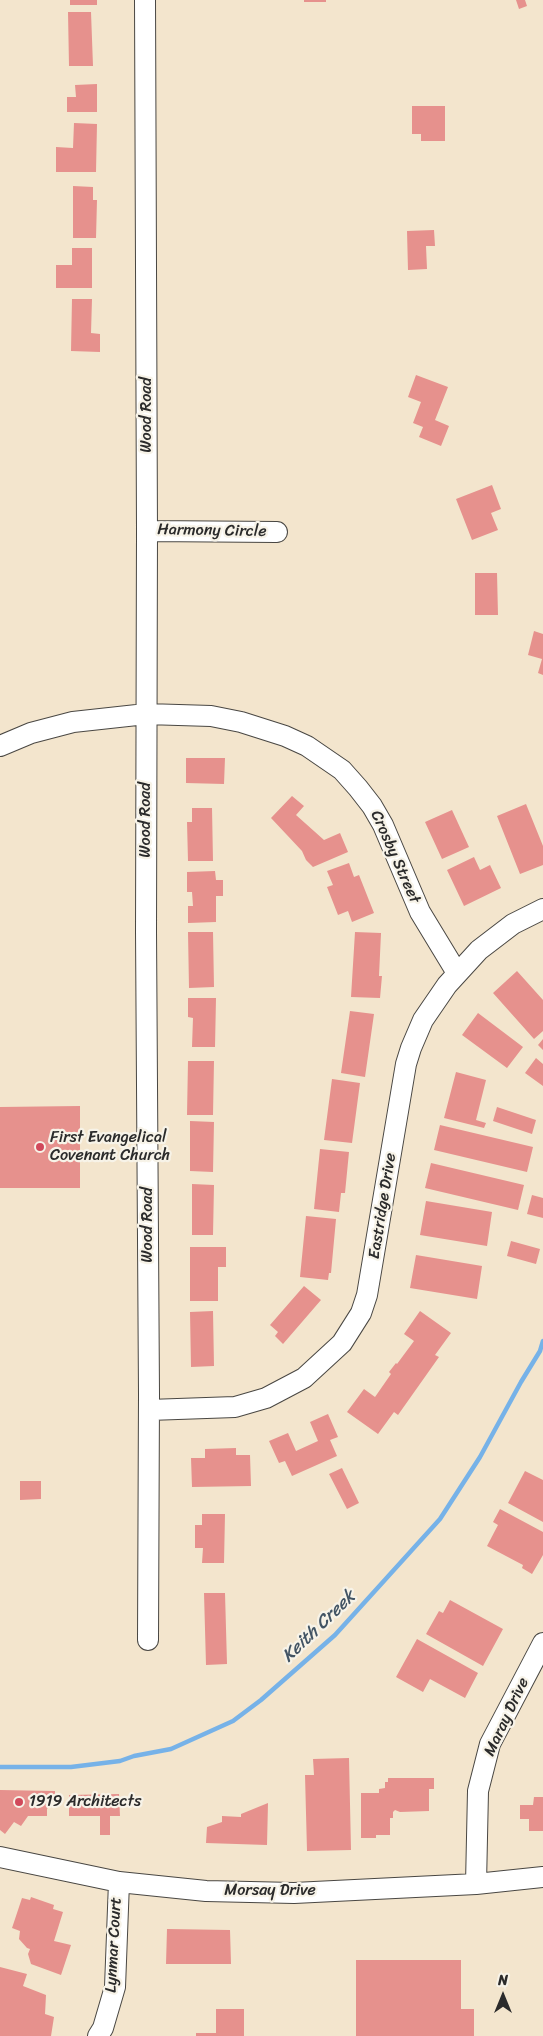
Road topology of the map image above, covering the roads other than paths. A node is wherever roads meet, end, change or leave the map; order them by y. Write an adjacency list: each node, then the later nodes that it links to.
1 (145, 0): 2 (street, Wood Road)
2 (147, 531): 3 (street, Harmony Circle); 4 (street, Wood Road)
3 (277, 532)
4 (146, 714): 5 (street, Crosby Street); 7 (street, Crosby Street); 8 (street, Wood Road)
5 (0, 746)
6 (543, 909): 7 (street, Eastridge Drive)
7 (457, 973): 8 (street, Eastridge Drive)
8 (149, 1410): 9 (street, Wood Road)
9 (148, 1640)
10 (543, 1643): 14 (street, Maray Drive)
11 (0, 1856): 13 (street, Morsay Drive)
12 (543, 1877): 14 (street, Morsay Drive)
13 (119, 1882): 14 (street, Morsay Drive); 15 (street, Lynmar Court)
14 (476, 1884)
15 (98, 2036)

